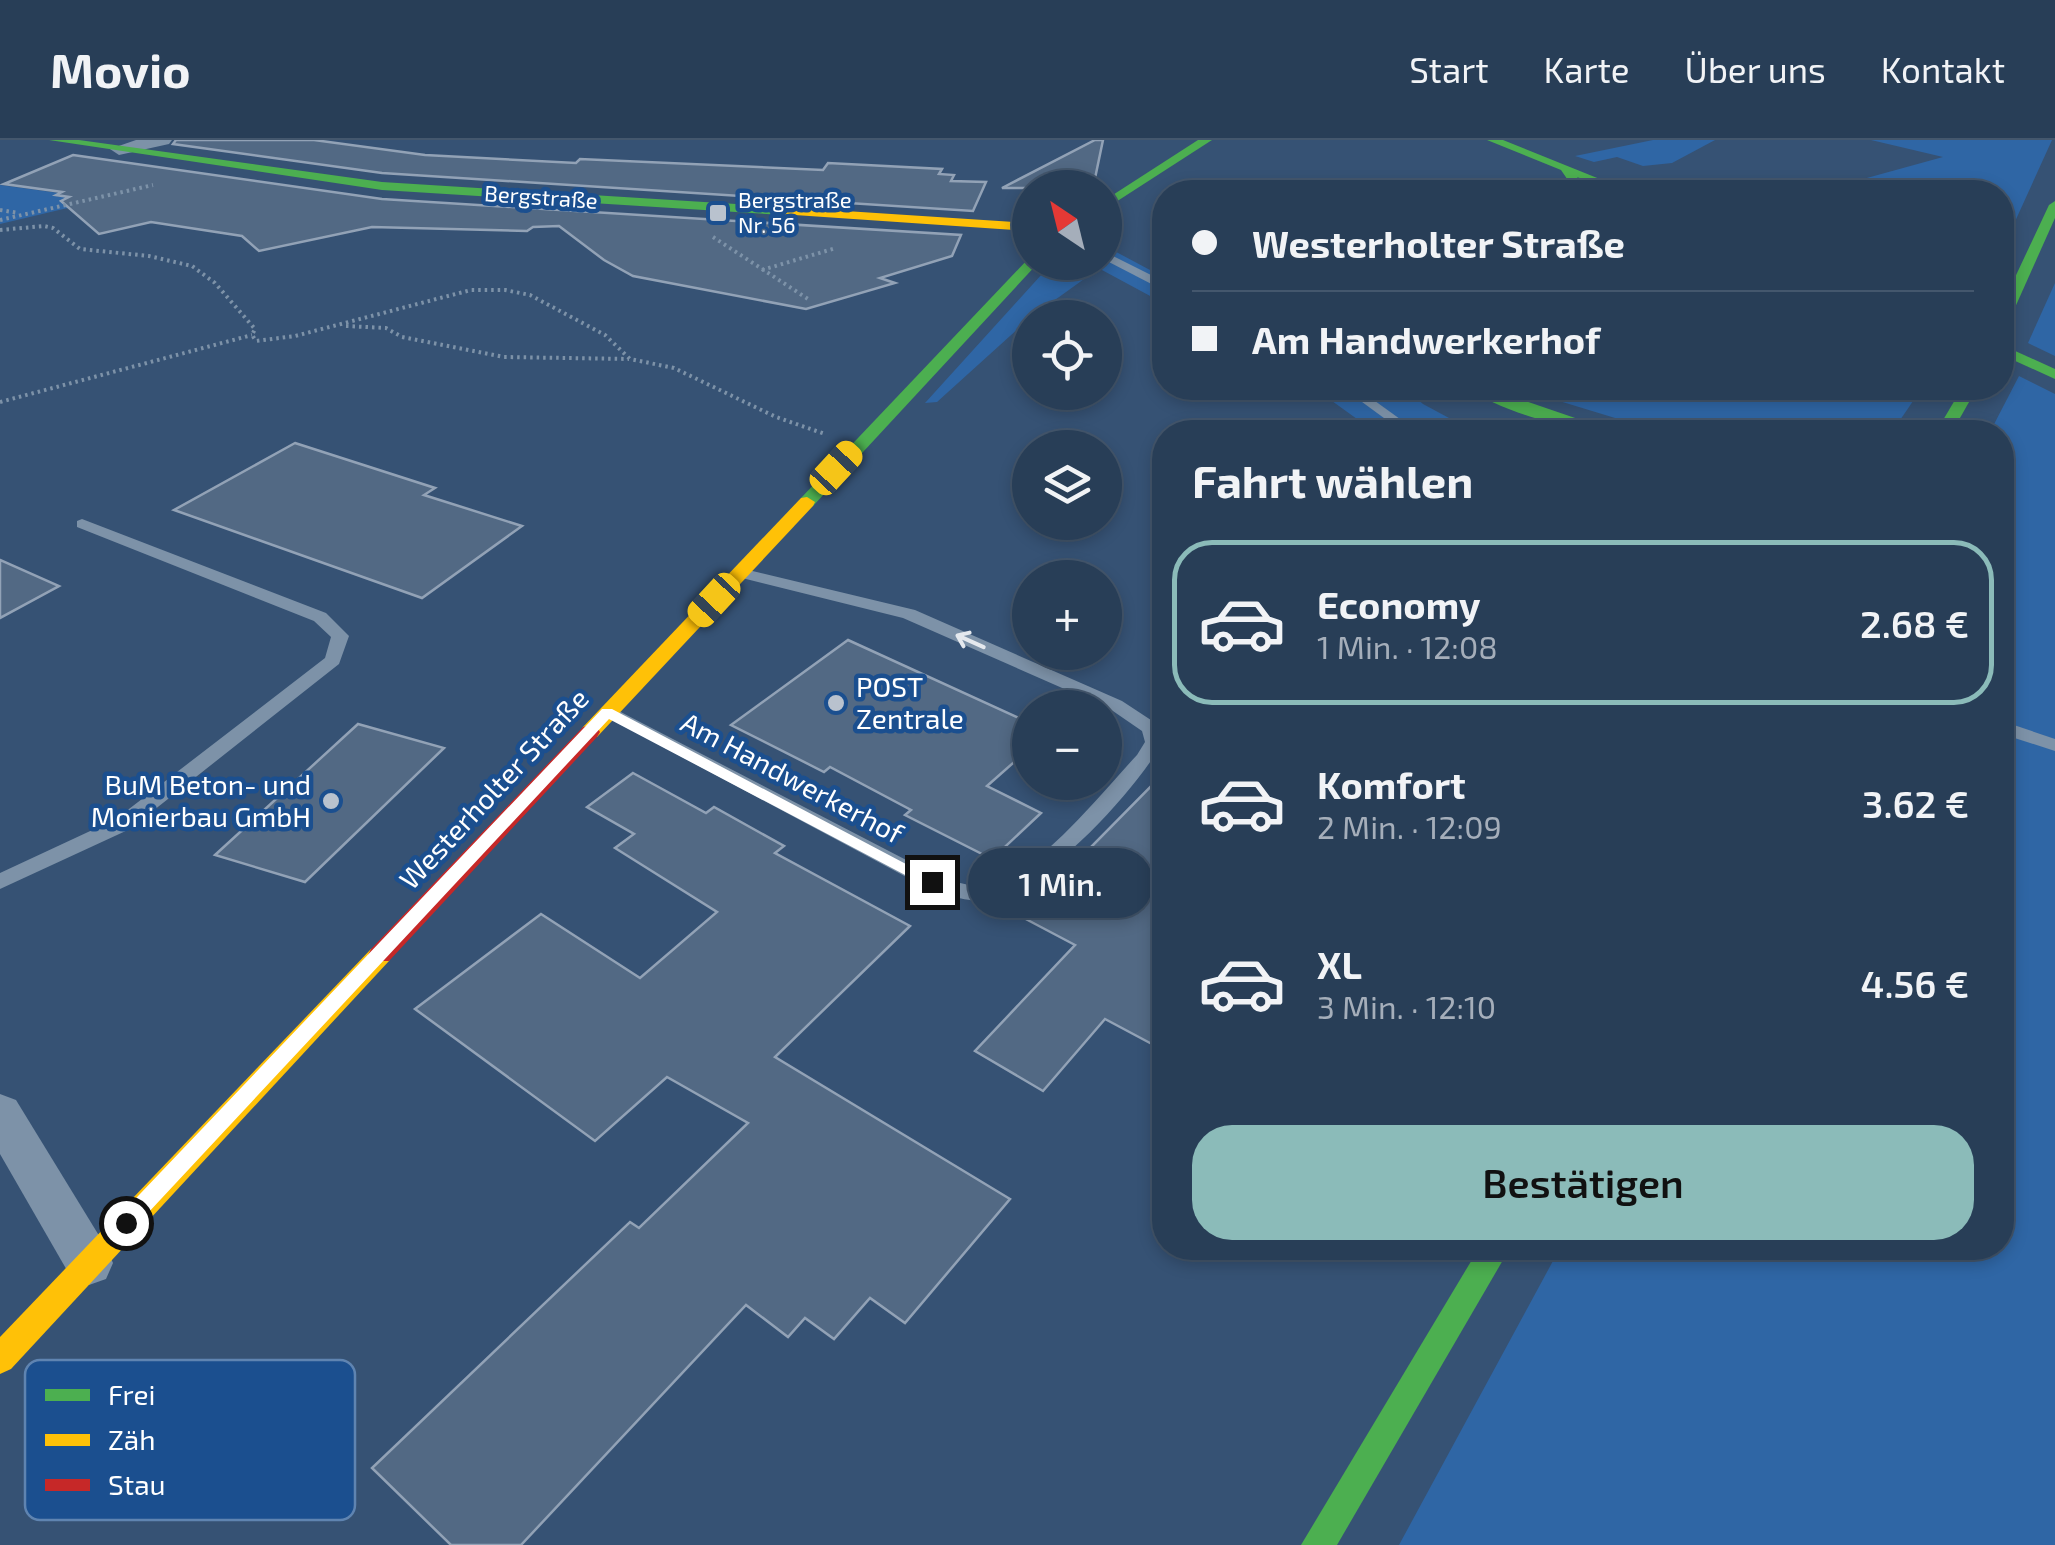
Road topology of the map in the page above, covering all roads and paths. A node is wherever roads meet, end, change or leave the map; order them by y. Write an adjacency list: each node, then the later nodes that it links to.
1 (55, 140): 5 (main road, Bergstraße)
2 (164, 140): 5 (street)
3 (1206, 140): 10 (main road)
4 (1493, 140): 6 (main road)
5 (119, 149): 15 (main road, Bergstraße)
6 (1564, 167): 7 (main road); 8 (main road)
7 (1573, 180)
8 (1596, 180)
9 (160, 183): 13 (path)
10 (1122, 194)
11 (2055, 205): 23 (main road)
12 (0, 210): 13 (path)
13 (25, 214): 14 (path)
14 (0, 220)
15 (1012, 226)
16 (0, 230): 26 (path)
17 (712, 236): 20 (path)
18 (836, 248): 20 (path)
19 (1122, 264): 22 (lane)
20 (761, 270): 24 (path)
21 (1017, 280): 37 (main road, Westerholter Straße)
22 (1152, 280)
23 (2014, 295)
24 (808, 299)
25 (334, 327): 26 (path); 28 (path); 28 (path)
26 (252, 335): 33 (path)
27 (2014, 355): 29 (main road)
28 (630, 359): 37 (path)
29 (2055, 375)
30 (1366, 400): 34 (lane)
31 (1480, 400): 35 (main road)
32 (1492, 400): 36 (main road)
33 (0, 402)
34 (1394, 420)
35 (1520, 420)
36 (1566, 420)
37 (860, 442): 39 (main road, Westerholter Straße)
38 (82, 524): 45 (lane)
39 (740, 572): 40 (main road, Westerholter Straße); 42 (lane, Am Handwerkerhof, one-way to 39)
40 (607, 712): 43 (lane, Am Handwerkerhof, one-way to 43); 48 (main road, Westerholter Straße)
41 (2014, 731): 44 (lane)
42 (1152, 733)
43 (1152, 745)
44 (2055, 745)
45 (0, 882)
46 (0, 1113): 48 (street)
47 (1488, 1260): 50 (main road)
48 (88, 1262): 49 (main road, Westerholter Straße)
49 (0, 1358)
50 (1318, 1545)

